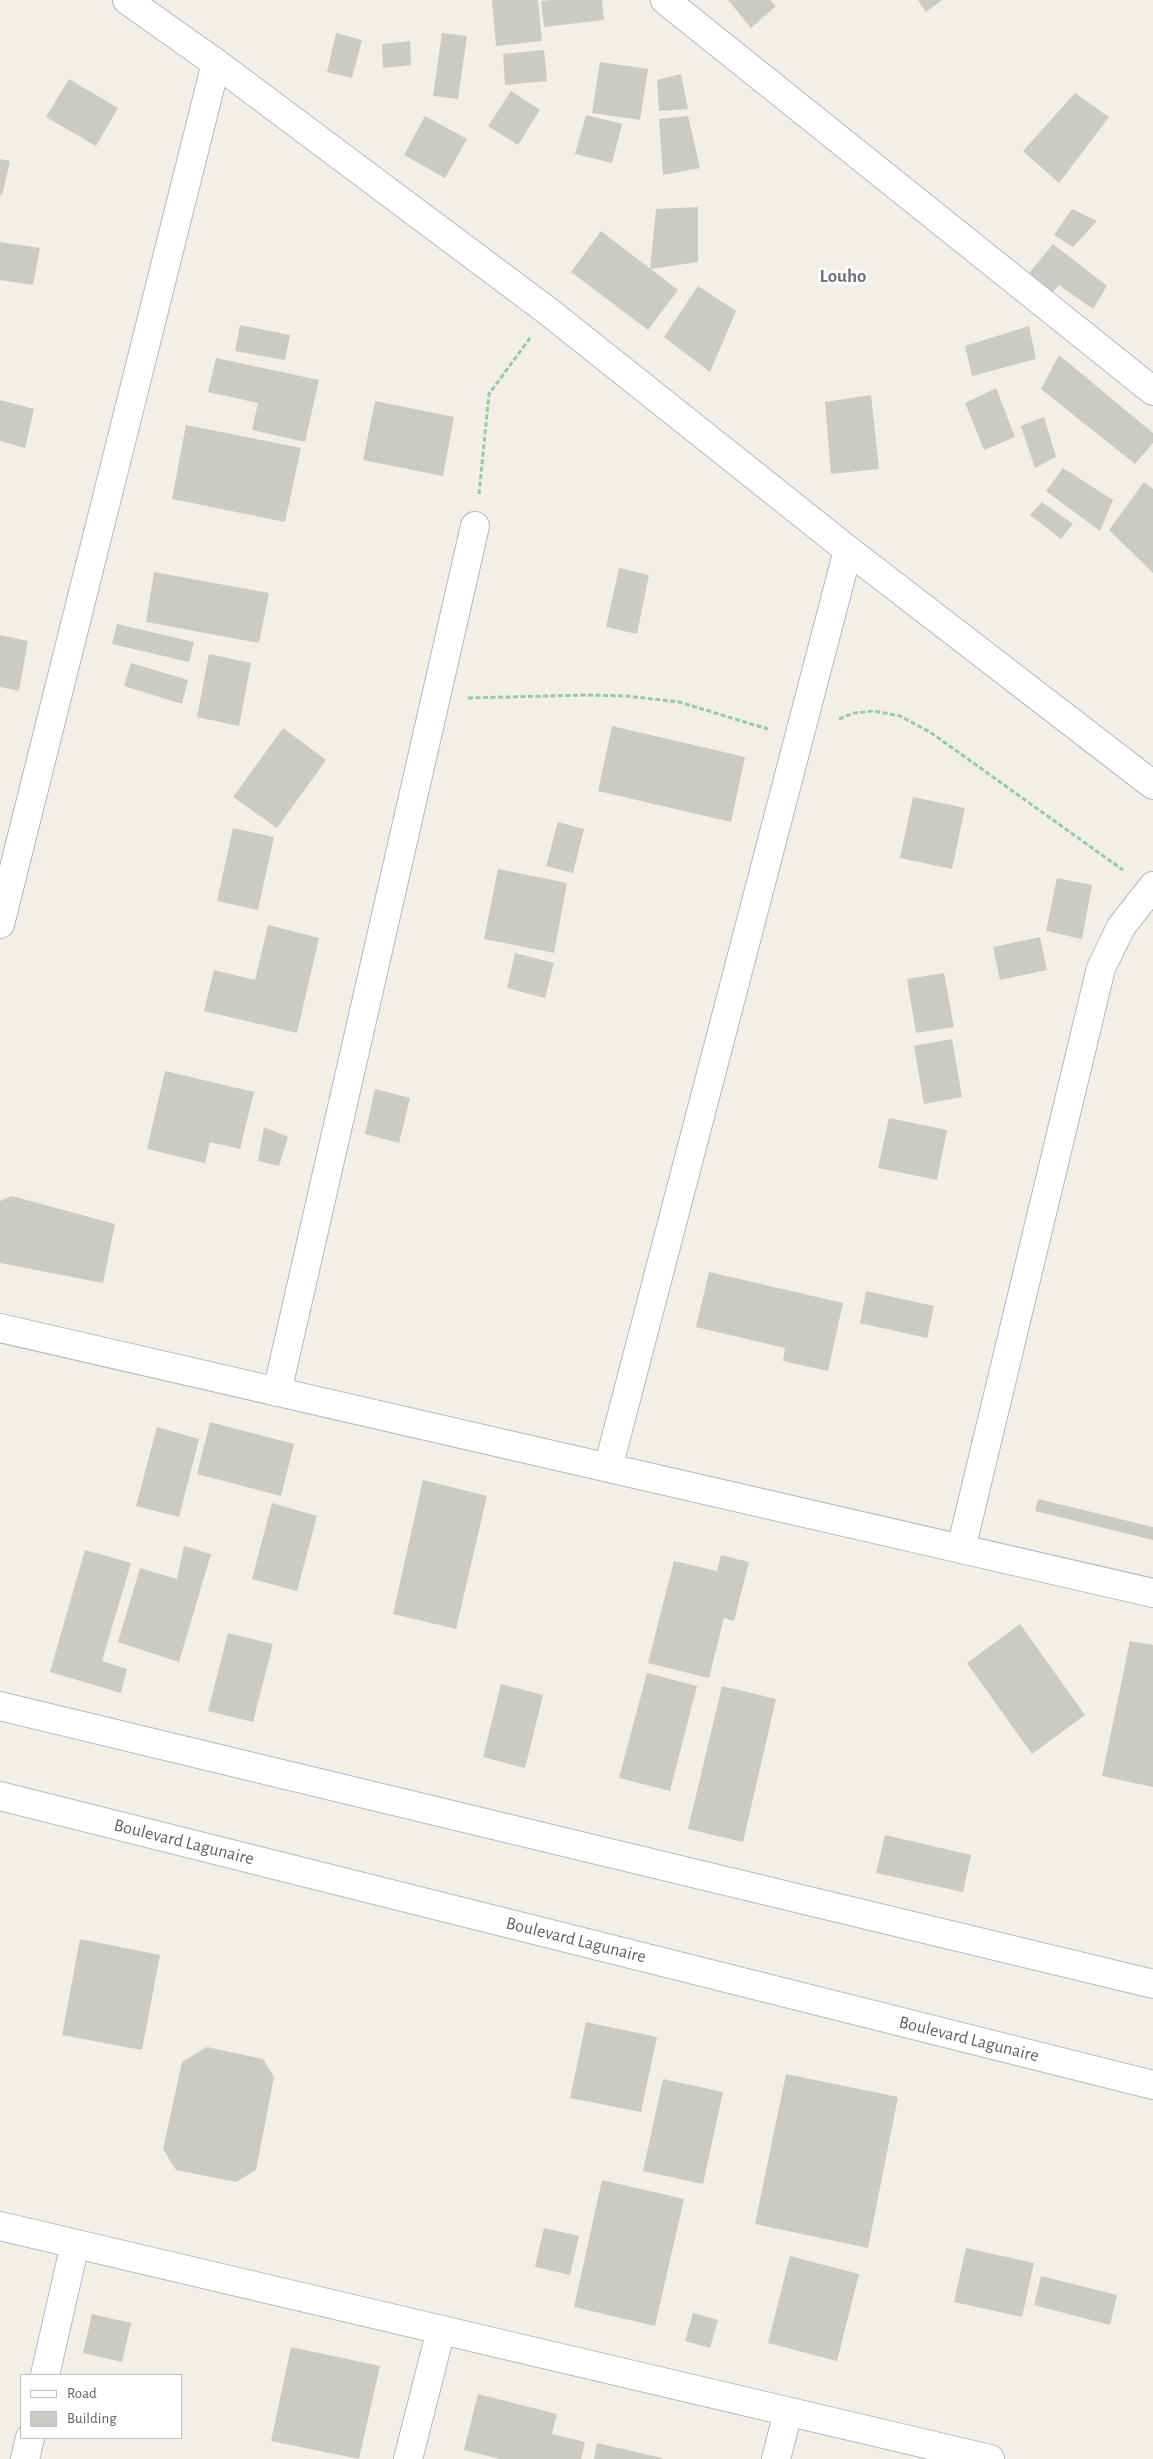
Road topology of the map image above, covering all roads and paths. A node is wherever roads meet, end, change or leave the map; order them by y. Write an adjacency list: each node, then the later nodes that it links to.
1 (127, 0): 3 (street)
2 (665, 0): 5 (street)
3 (216, 63): 4 (street); 10 (street)
4 (549, 312): 6 (path); 7 (street)
5 (1153, 391)
6 (475, 526): 12 (street)
7 (848, 550): 8 (street); 13 (street)
8 (1153, 785)
9 (1153, 886): 14 (street)
10 (0, 924)
11 (0, 1328): 12 (street)
12 (276, 1392): 13 (street)
13 (608, 1468): 14 (street)
14 (960, 1549): 15 (street)
15 (1153, 1593)
16 (0, 1706): 18 (street)
17 (0, 1796): 19 (street, Boulevard Lagunaire)
18 (1153, 1984)
19 (1153, 2085)
20 (0, 2226): 21 (street)
21 (74, 2244): 22 (street); 23 (street)
22 (441, 2330): 24 (street); 27 (street)
23 (44, 2374)
24 (788, 2412): 28 (street); 29 (street)
25 (30, 2439): 26 (street)
26 (25, 2459)
27 (408, 2459)
28 (776, 2459)
29 (990, 2459)

